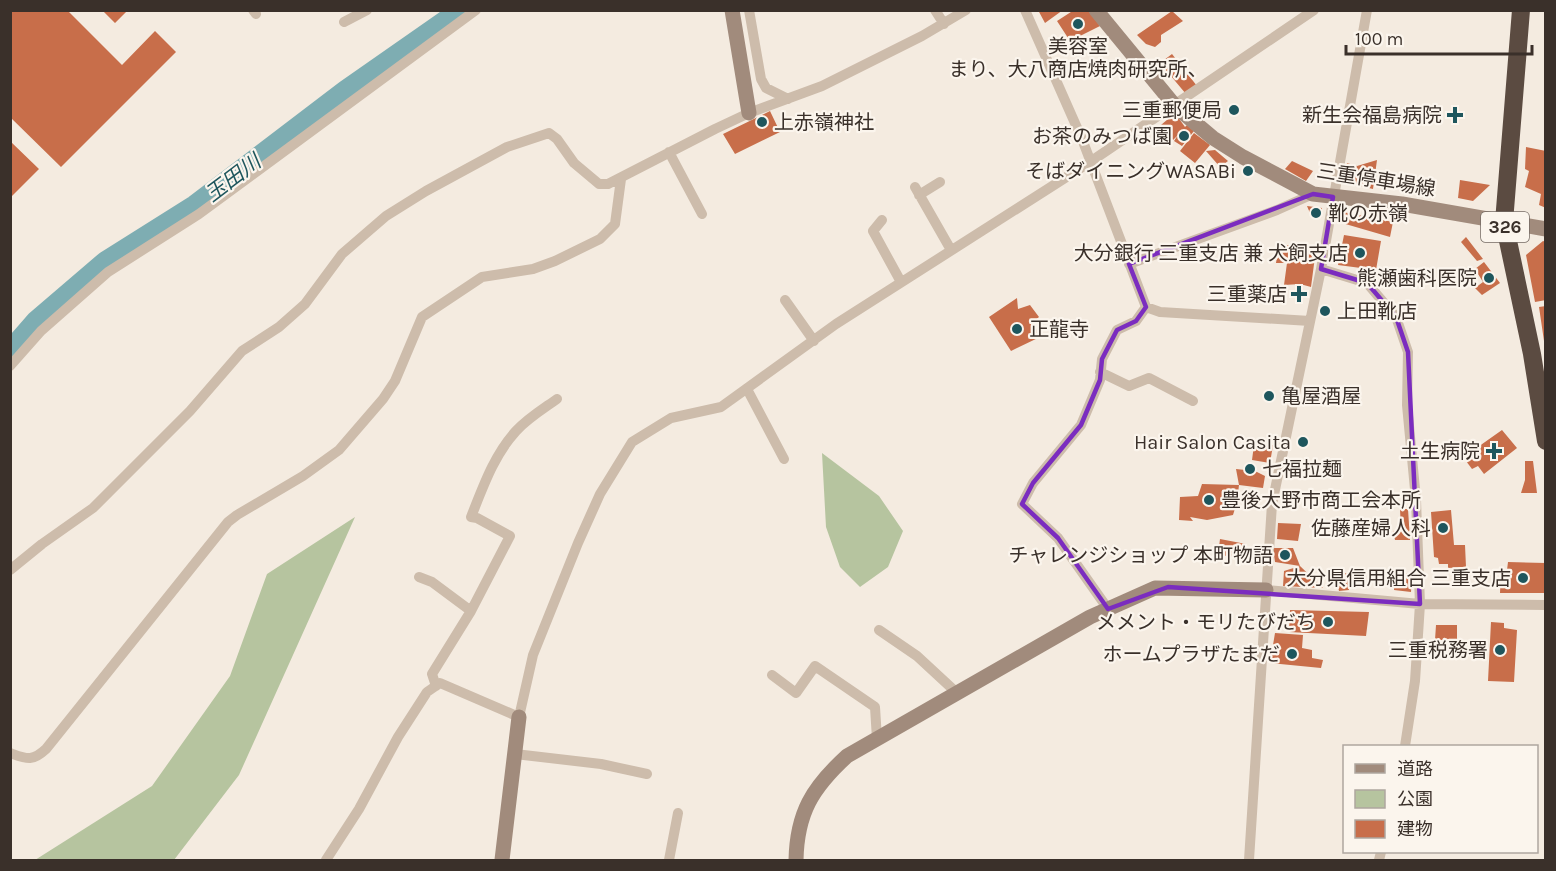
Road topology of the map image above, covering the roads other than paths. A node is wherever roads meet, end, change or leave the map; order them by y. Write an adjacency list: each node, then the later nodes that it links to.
1 (367, 10): 12 (street)
2 (476, 10): 35 (street)
3 (732, 10): 16 (street)
4 (749, 10): 14 (street)
5 (935, 10): 13 (street)
6 (966, 10): 13 (street)
7 (1025, 10): 18 (street)
8 (1096, 10): 15 (street, 三重停車場線)
9 (1314, 10): 15 (street)
10 (1367, 10): 22 (street)
11 (1521, 10): 25 (highway, 326)
12 (344, 22)
13 (944, 24): 14 (street)
14 (788, 99): 16 (street)
15 (1175, 105): 18 (street); 21 (street, 三重停車場線)
16 (749, 113): 17 (street)
17 (669, 152): 19 (street); 23 (street)
18 (1090, 162): 27 (street); 28 (street)
19 (621, 179): 42 (street); 56 (street)
20 (940, 182): 27 (street)
21 (1313, 194): 22 (street, 三重停車場線); 28 (street)
22 (1333, 196): 25 (street, 三重停車場線); 29 (street)
23 (702, 214)
24 (882, 220): 30 (street)
25 (1504, 222): 26 (street, 三重停車場線); 40 (highway, 326)
26 (1545, 229)
27 (951, 250): 30 (street)
28 (1129, 264): 32 (street)
29 (1321, 269): 33 (street); 45 (street)
30 (901, 282): 34 (street)
31 (785, 300): 34 (street)
32 (1146, 307): 33 (street); 36 (street)
33 (1310, 321): 44 (street)
34 (814, 341): 37 (street)
35 (10, 366)
36 (1100, 372): 39 (street); 47 (street)
37 (747, 389): 41 (street); 53 (street)
38 (557, 399): 48 (street)
39 (1193, 401)
40 (1545, 441)
41 (784, 459)
42 (10, 570)
43 (419, 577): 48 (street)
44 (1266, 590): 45 (street); 47 (street); 64 (street)
45 (1420, 604): 46 (street); 55 (street)
46 (1545, 605)
47 (1107, 609): 52 (street)
48 (471, 610): 51 (street)
49 (879, 630): 52 (street)
50 (772, 675): 54 (street)
51 (436, 686): 53 (street); 60 (street)
52 (957, 693): 54 (street)
53 (519, 717): 57 (street)
54 (877, 739): 63 (street)
55 (1405, 745)
56 (10, 753)
57 (515, 754): 58 (street); 61 (street)
58 (647, 774)
59 (678, 813): 62 (street)
60 (326, 861)
61 (502, 861)
62 (669, 861)
63 (796, 861)
64 (1249, 861)

